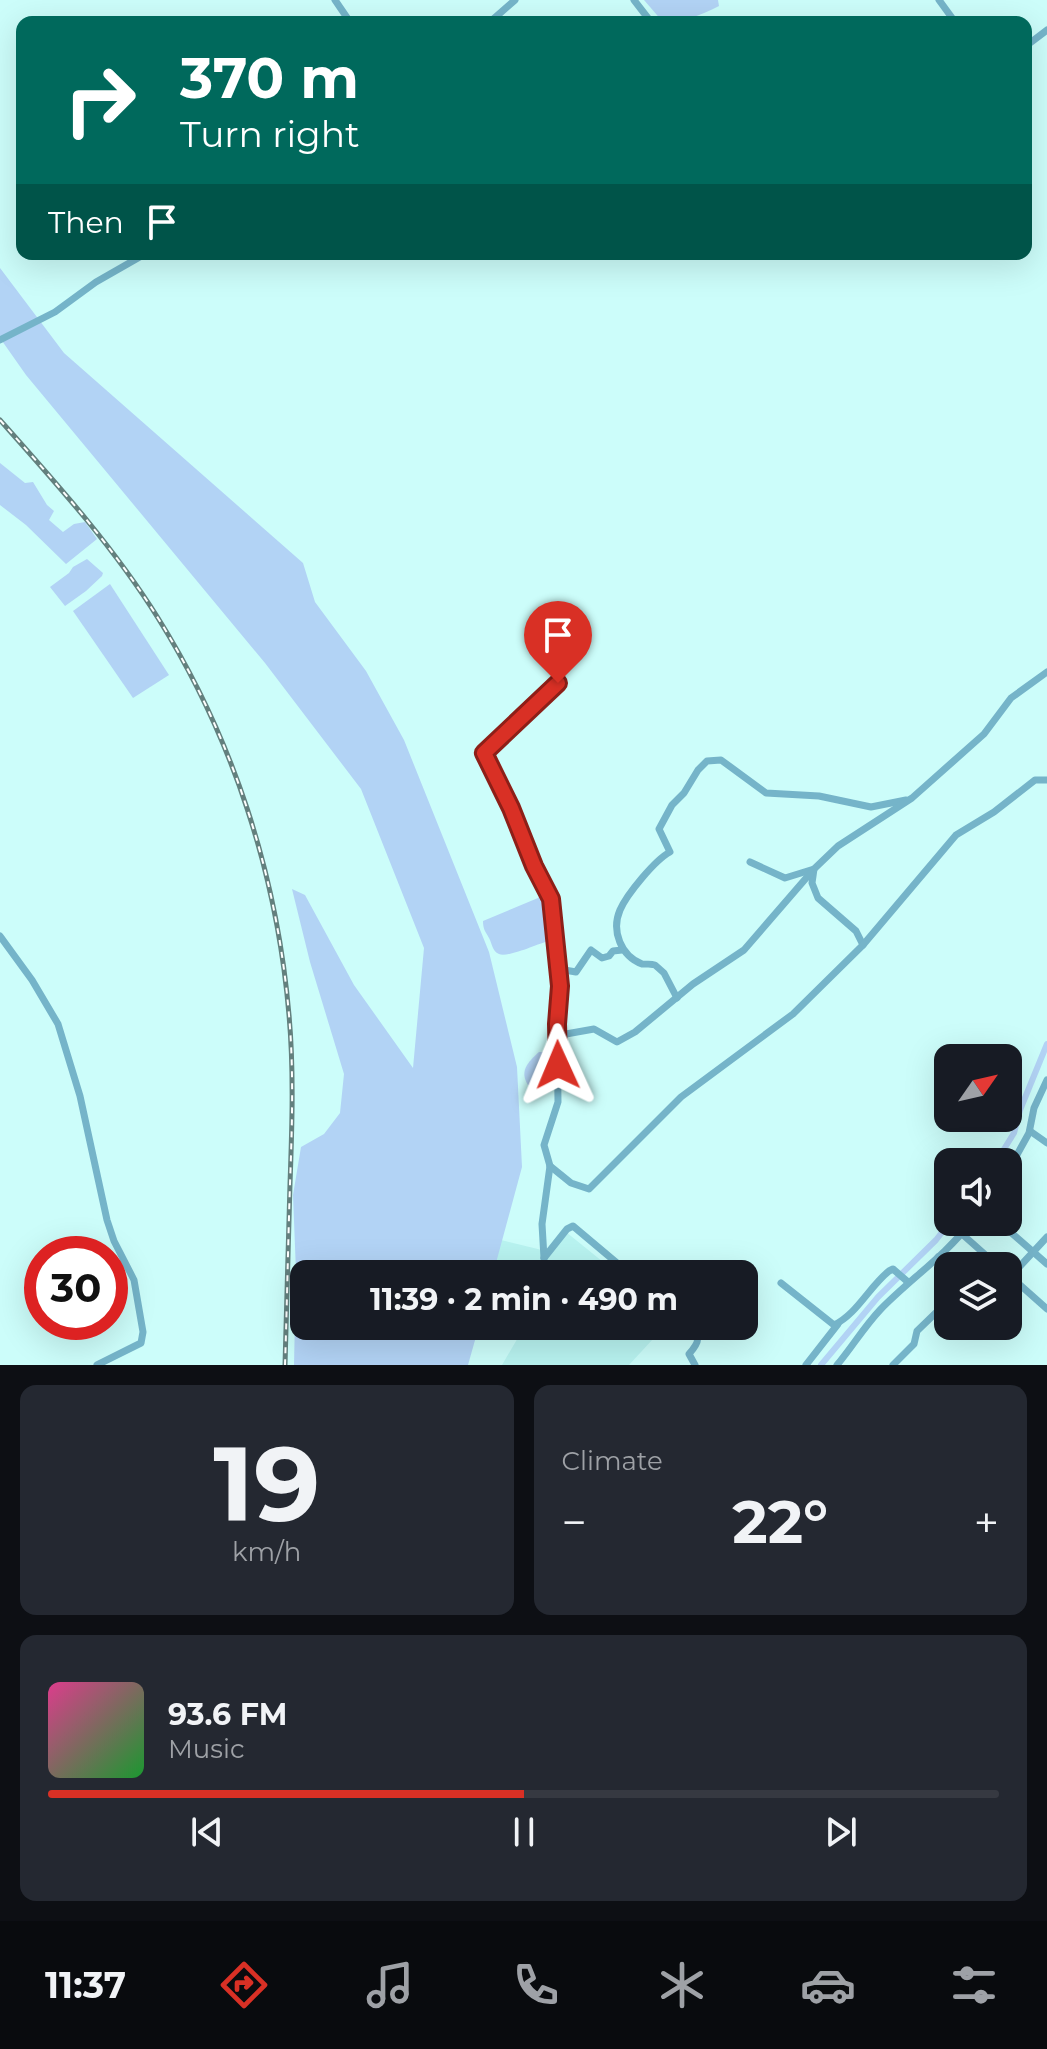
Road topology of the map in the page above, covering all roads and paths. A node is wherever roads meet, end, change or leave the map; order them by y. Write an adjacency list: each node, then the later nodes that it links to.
1 (515, 0): 3 (street)
2 (634, 0): 4 (street)
3 (497, 16)
4 (646, 16)
5 (134, 260): 6 (street)
6 (0, 340)
7 (1047, 672): 10 (street)
8 (558, 683): 16 (street)
9 (1047, 780): 14 (street)
10 (912, 798): 12 (street); 15 (street)
11 (750, 862): 12 (street)
12 (814, 869): 14 (street); 17 (street)
13 (0, 936): 42 (street)
14 (863, 945): 23 (street)
15 (622, 950): 16 (street); 17 (street)
16 (559, 969): 18 (street)
17 (677, 998): 18 (street)
18 (558, 1044): 23 (street)
19 (1047, 1080): 20 (street)
20 (1030, 1131): 21 (street); 22 (street)
21 (1047, 1143)
22 (1021, 1148)
23 (550, 1166): 31 (street)
24 (960, 1236): 28 (street)
25 (964, 1236): 29 (street)
26 (1015, 1236): 30 (street)
27 (1047, 1237): 30 (street)
28 (943, 1252)
29 (982, 1252)
30 (1034, 1252): 33 (street); 34 (street)
31 (613, 1260)
32 (934, 1260): 35 (street)
33 (1022, 1264)
34 (1047, 1264)
35 (907, 1281): 40 (street); 45 (street)
36 (781, 1283): 40 (street)
37 (1022, 1287): 38 (street)
38 (1047, 1309)
39 (934, 1315): 46 (street)
40 (838, 1324): 44 (street)
41 (698, 1340): 43 (street)
42 (97, 1365)
43 (695, 1365)
44 (806, 1365)
45 (837, 1365)
46 (893, 1365)

